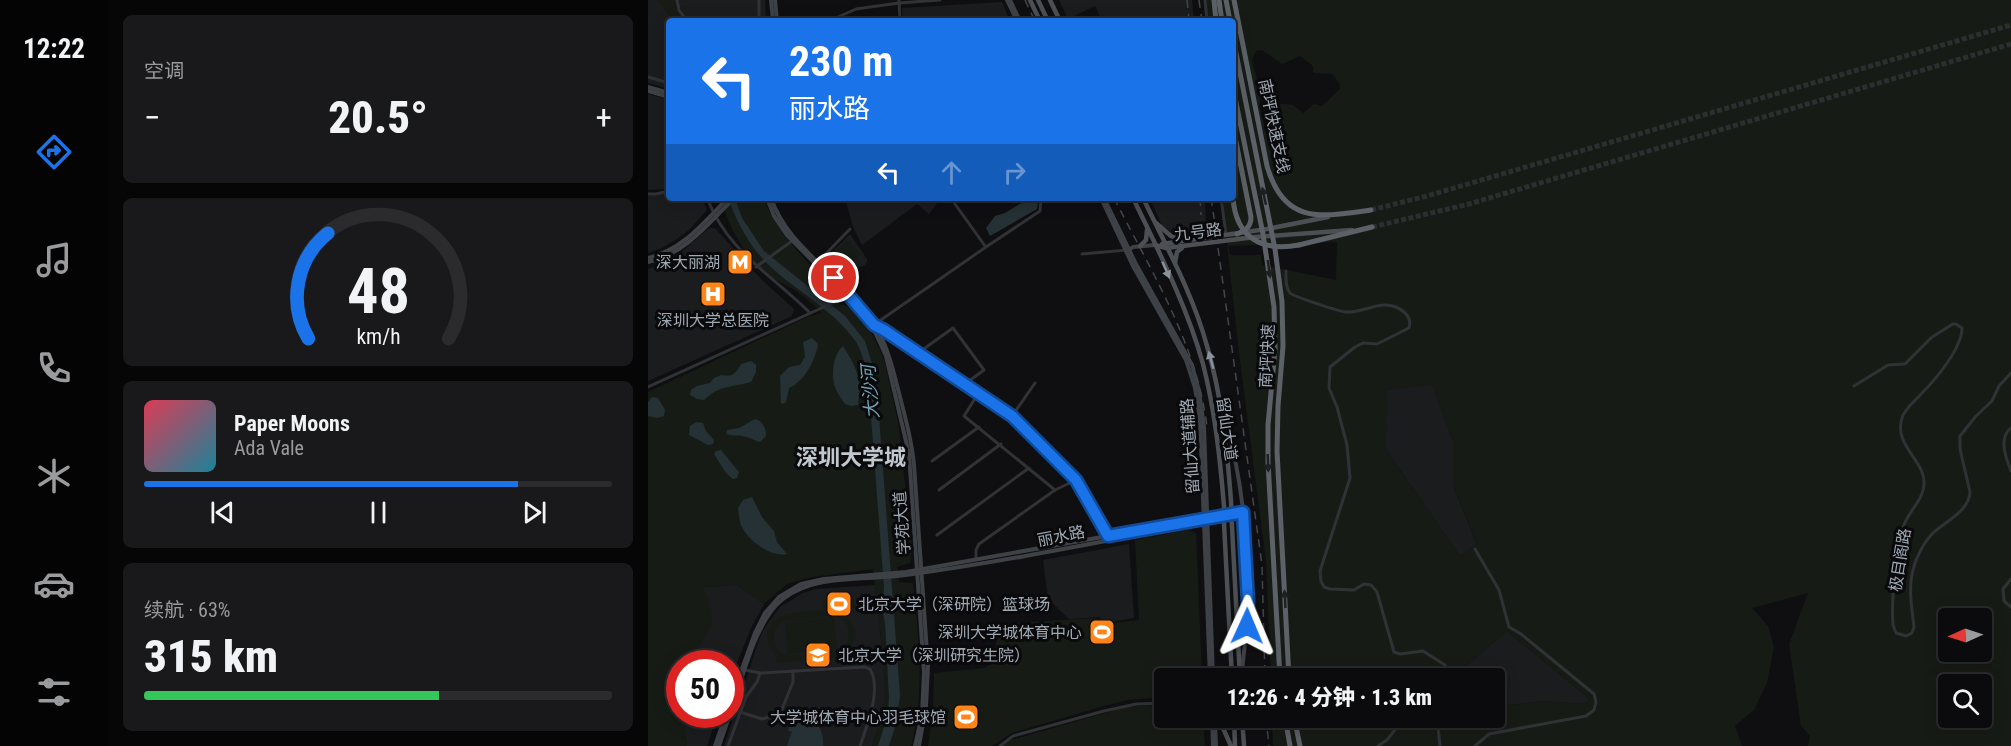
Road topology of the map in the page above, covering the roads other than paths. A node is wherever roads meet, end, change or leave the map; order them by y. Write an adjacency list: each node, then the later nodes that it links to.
1 (677, 0): 15 (street)
2 (759, 0): 16 (street)
3 (773, 0): 17 (main road)
4 (940, 0): 14 (street)
5 (1009, 0): 20 (main road)
6 (1030, 0): 21 (main road)
7 (1038, 0): 22 (main road)
8 (1050, 0): 23 (main road)
9 (1205, 0): 24 (street)
10 (1214, 0): 25 (highway)
11 (1219, 0): 26 (highway)
12 (1226, 0): 27 (highway)
13 (1234, 0): 53 (highway, 南坪快速支线)
14 (899, 1): 18 (street); 19 (street)
15 (685, 18)
16 (759, 18)
17 (775, 18)
18 (836, 18)
19 (900, 18)
20 (1018, 18)
21 (1039, 18)
22 (1047, 18)
23 (1059, 18)
24 (1207, 18)
25 (1216, 18)
26 (1222, 18)
27 (1229, 18)
28 (1236, 56): 112 (highway, 南坪快速, one-way to 28, bridge)
29 (648, 77): 30 (street)
30 (666, 82)
31 (648, 89): 32 (main road)
32 (666, 94)
33 (1236, 103): 111 (highway, 南坪快速, one-way to 111, bridge)
34 (1236, 142): 58 (highway)
35 (666, 192): 36 (street)
36 (648, 194)
37 (708, 201): 52 (street)
38 (726, 201): 49 (main road)
39 (730, 201): 49 (main road)
40 (770, 201): 60 (main road, 学苑大道)
41 (770, 201): 69 (main road, 学苑大道)
42 (954, 201): 65 (street)
43 (1041, 201): 65 (street)
44 (1104, 201): 66 (main road, 留仙大道辅路)
45 (1134, 201): 54 (main road, 留仙大道)
46 (1144, 201): 51 (main road, 留仙大道)
47 (1221, 201): 59 (street)
48 (1234, 201): 57 (highway, bridge)
49 (722, 207): 52 (main road)
50 (1371, 210): 53 (highway, 南坪快速支线)
51 (1150, 213): 61 (main road); 64 (main road, 留仙大道)
52 (715, 215): 68 (main road); 70 (street)
53 (1337, 215): 58 (main road, 九号路)
54 (1147, 227): 62 (main road, 留仙大道); 63 (main road)
55 (1372, 227): 57 (highway)
56 (850, 229): 69 (street)
57 (1356, 230): 61 (main road, 九号路)
58 (1237, 234): 59 (main road, 九号路)
59 (1226, 235): 61 (main road, 九号路)
60 (792, 241): 69 (main road, 学苑大道); 70 (street)
61 (1190, 242): 64 (main road, 九号路); 71 (main road)
62 (1155, 245): 63 (main road); 64 (main road, 九号路); 108 (main road, 留仙大道, one-way to 108, bridge)
63 (1140, 246): 66 (main road)
64 (1165, 246): 71 (main road, 留仙大道)
65 (986, 247): 75 (street)
66 (1127, 250): 67 (street); 97 (main road, 留仙大道辅路); 97 (main road, 留仙大道辅路)
67 (1082, 254)
68 (648, 260)
69 (816, 263): 73 (main road, 学苑大道)
70 (757, 267): 74 (street)
71 (1176, 269): 85 (main road, 留仙大道, one-way to 71)
72 (1286, 271): 113 (street)
73 (849, 296): 74 (street); 75 (main road, 学苑大道)
74 (810, 313): 83 (street)
75 (872, 326): 76 (main road); 77 (main road, 学苑大道); 102 (main road, 学苑大道)
76 (886, 331): 77 (main road); 78 (main road)
77 (880, 335): 102 (main road, 学苑大道)
78 (918, 353): 81 (main road); 81 (street)
79 (2011, 373): 82 (street, 极目阁路)
80 (1035, 383): 86 (street)
81 (963, 385): 84 (main road)
82 (1854, 386)
83 (648, 387)
84 (978, 394): 86 (main road); 87 (street)
85 (1221, 400): 96 (main road, 留仙大道辅路); 109 (main road, 留仙大道, bridge)
86 (1012, 416): 93 (main road)
87 (979, 427): 89 (street); 90 (street)
88 (2011, 428): 92 (street)
89 (1001, 444): 91 (street); 94 (street)
90 (932, 461)
91 (1029, 468): 95 (street); 98 (street)
92 (2011, 471)
93 (1076, 480): 95 (street); 99 (main road)
94 (939, 490)
95 (1055, 490): 101 (street)
96 (1243, 512): 97 (main road, 丽水路); 110 (main road, 留仙大道辅路)
97 (1205, 520): 99 (main road, 丽水路); 107 (main road, 留仙大道辅路)
98 (937, 536)
99 (1109, 537): 101 (main road, 丽水路); 102 (main road, 丽水路)
100 (1475, 549): 144 (street)
101 (976, 560): 102 (main road, 丽水路)
102 (920, 571): 103 (main road, 丽水路); 134 (main road, 学苑大道)
103 (873, 577): 106 (main road, 丽水路); 114 (main road, 丽水路)
104 (2011, 579): 105 (street)
105 (2011, 607)
106 (744, 662)
107 (1212, 668)
108 (1231, 668)
109 (1240, 668)
110 (1242, 668)
111 (1279, 668)
112 (1288, 668)
113 (1445, 668)
114 (746, 670): 116 (street); 117 (main road, 丽水路)
115 (793, 671): 116 (street); 120 (street); 133 (street)
116 (760, 673): 118 (street)
117 (744, 675)
118 (744, 702)
119 (1154, 703): 135 (street)
120 (744, 713)
121 (724, 728): 131 (main road, 丽水路)
122 (734, 728): 132 (street)
123 (1215, 728): 136 (main road)
124 (1221, 728): 137 (main road)
125 (1234, 728): 138 (main road)
126 (1243, 728): 139 (main road)
127 (1287, 728): 140 (highway)
128 (1296, 728): 141 (highway)
129 (1396, 728): 142 (street)
130 (1438, 728): 143 (street)
131 (717, 746)
132 (728, 746)
133 (860, 746)
134 (917, 746)
135 (1000, 746)
136 (1215, 746)
137 (1231, 746)
138 (1235, 746)
139 (1244, 746)
140 (1290, 746)
141 (1300, 746)
142 (1378, 746)
143 (1440, 746)
144 (1475, 746)

